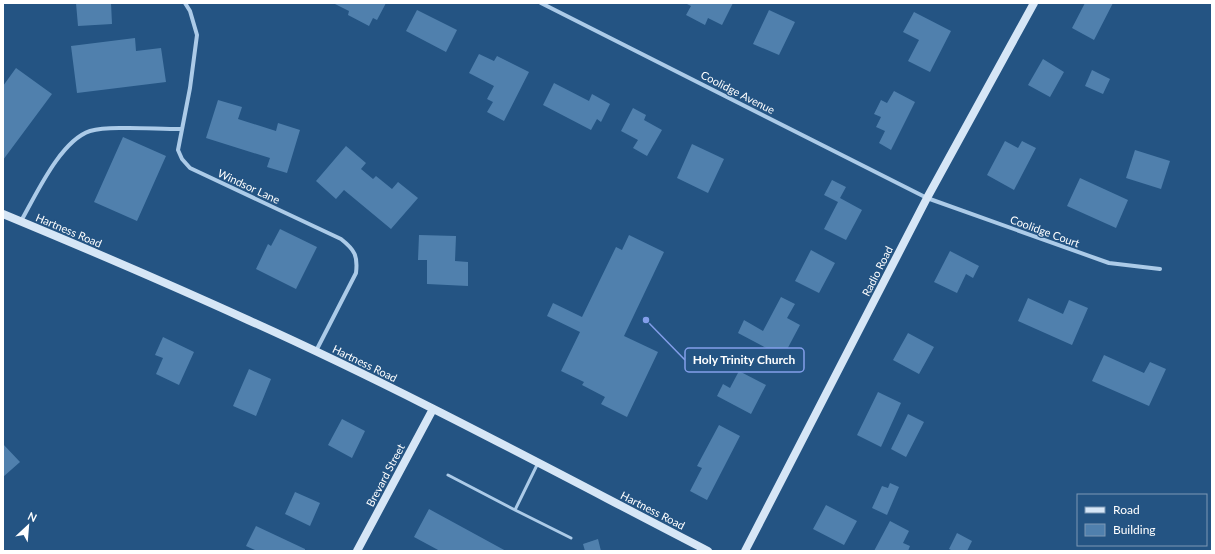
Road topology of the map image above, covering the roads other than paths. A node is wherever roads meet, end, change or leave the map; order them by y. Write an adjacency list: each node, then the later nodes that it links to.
1 (185, 3): 4 (street, Windsor Lane)
2 (541, 3): 5 (street, Coolidge Avenue)
3 (1034, 3): 5 (main road, Radio Road)
4 (181, 129): 7 (street); 9 (street, Windsor Lane)
5 (927, 198): 8 (street, Coolidge Court); 17 (main road, Radio Road)
6 (3, 214): 7 (main road, Hartness Road)
7 (21, 221): 9 (main road, Hartness Road)
8 (1160, 269)
9 (316, 352): 10 (main road, Hartness Road)
10 (433, 409): 11 (main road, Hartness Road); 15 (main road, Brevard Street)
11 (538, 463): 13 (lane); 16 (main road, Hartness Road)
12 (448, 475): 13 (lane)
13 (515, 510): 14 (lane)
14 (570, 538)
15 (357, 551)
16 (708, 551)
17 (745, 551)

